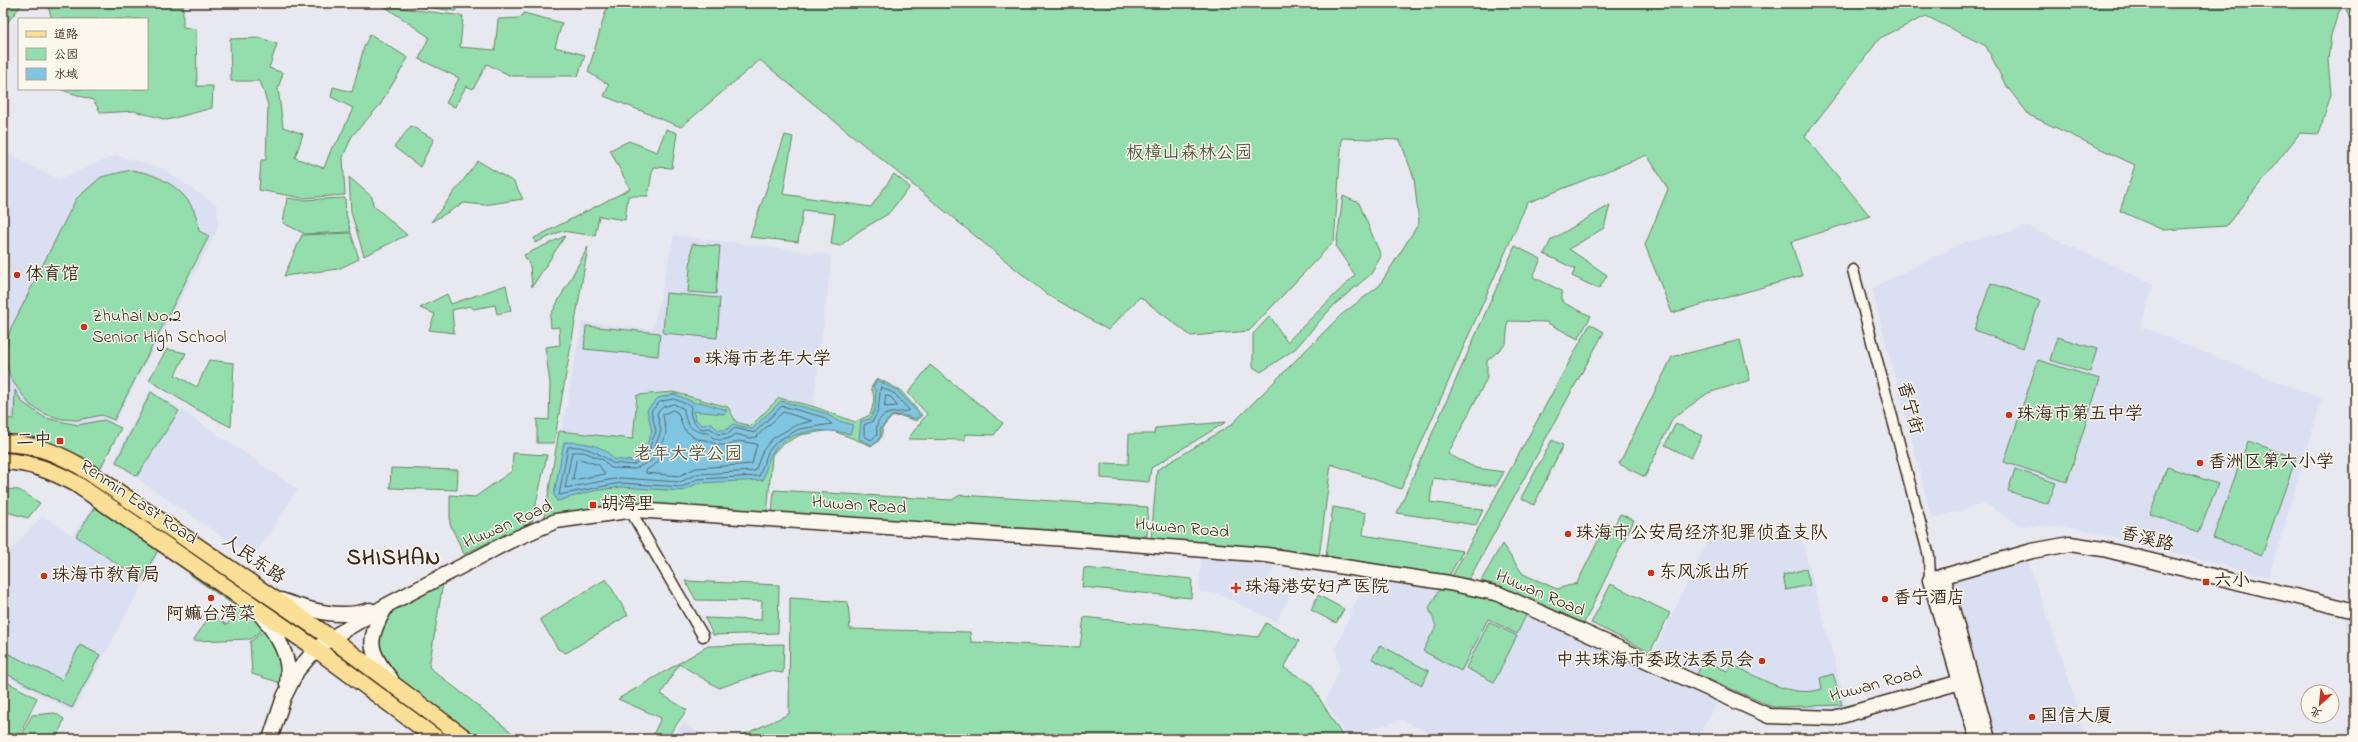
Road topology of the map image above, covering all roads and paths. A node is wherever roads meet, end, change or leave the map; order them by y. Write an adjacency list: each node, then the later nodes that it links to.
1 (1852, 270): 5 (street, 香宁街)
2 (3, 443): 6 (main road, 人民东路)
3 (3, 461): 8 (main road, Renmin East Road)
4 (630, 510): 7 (street, Huwan Road); 10 (street); 13 (street, Huwan Road)
5 (1937, 578): 9 (street, 香溪路); 13 (street, 香宁街)
6 (270, 596): 7 (street); 11 (main road, 人民东路)
7 (387, 605): 11 (street); 15 (street)
8 (253, 606): 12 (main road, Renmin East Road); 14 (street)
9 (2355, 611)
10 (703, 636)
11 (331, 638): 12 (street); 15 (main road, 人民东路)
12 (316, 649): 14 (street); 17 (main road, Renmin East Road)
13 (1966, 680): 19 (street); 20 (street)
14 (284, 697): 16 (street)
15 (409, 697): 18 (main road, 人民东路)
16 (270, 739)
17 (437, 739)
18 (466, 739)
19 (1977, 739)
20 (1988, 739)

